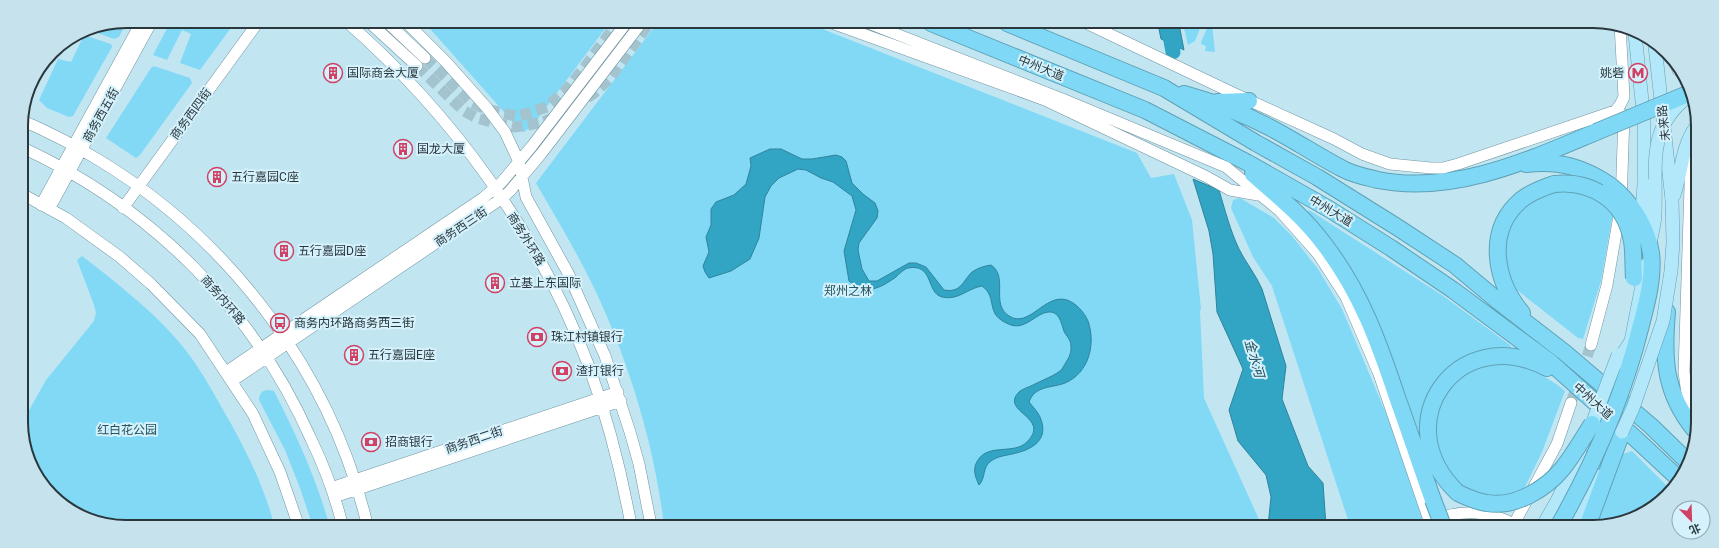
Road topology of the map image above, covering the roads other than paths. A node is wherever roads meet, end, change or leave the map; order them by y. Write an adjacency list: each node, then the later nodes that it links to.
1 (138, 28): 26 (street, 商务西五街)
2 (148, 28): 26 (street, 商务西五街)
3 (254, 28): 34 (street, 商务西四街)
4 (353, 28): 35 (street, 商务外环路)
5 (377, 28): 6 (street)
6 (392, 28)
7 (412, 28): 29 (street, 商务外环路)
8 (622, 28): 29 (street, 商务西三街)
9 (637, 28): 33 (street, 商务西三街)
10 (846, 28): 36 (street)
11 (881, 28): 30 (street)
12 (943, 28): 30 (highway, 中州大道)
13 (1019, 28): 18 (highway, 中州大道)
14 (1096, 28): 22 (street)
15 (1620, 32): 20 (street)
16 (1635, 38): 43 (main road, 未来路, bridge)
17 (1655, 50): 39 (main road, 未来路)
18 (1164, 88): 23 (highway); 44 (highway, 中州大道)
19 (1686, 96): 31 (highway, bridge)
20 (1624, 97): 22 (street); 46 (street)
21 (1686, 97): 48 (main road, bridge)
22 (1249, 101): 23 (highway)
23 (1214, 102): 31 (highway)
24 (28, 124): 26 (street)
25 (1691, 136): 39 (main road)
26 (77, 148): 32 (street, 商务西五街); 34 (street)
27 (28, 151): 32 (street, 商务内环路)
28 (1691, 156): 52 (street)
29 (518, 162): 33 (street, 商务外环路); 35 (street, 商务西三街)
30 (1227, 163): 36 (street); 50 (highway, 中州大道); 68 (highway, bridge)
31 (1506, 166): 73 (highway, bridge)
32 (65, 170): 40 (street, 商务西五街); 41 (street, 商务内环路)
33 (522, 177): 38 (street, 商务西三街); 51 (street, 商务外环路)
34 (138, 187): 41 (street, 商务西四街); 45 (street)
35 (494, 189): 38 (street, 商务外环路); 45 (street, 商务西三街)
36 (1259, 195): 67 (street)
37 (28, 197): 40 (street)
38 (501, 199): 45 (street, 商务西三街); 53 (street, 商务外环路)
39 (1672, 200): 42 (main road, 未来路, bridge)
40 (45, 207): 49 (street)
41 (123, 208): 47 (street, 商务内环路)
42 (1671, 272): 56 (highway, bridge); 57 (main road, 未来路, bridge)
43 (1634, 278): 44 (highway, bridge); 48 (main road, 未来路, bridge)
44 (1534, 329): 58 (highway, 中州大道)
45 (285, 339): 47 (street, 商务西三街); 60 (street)
46 (1591, 345)
47 (264, 353): 49 (street, 商务西三街); 61 (street, 商务内环路)
48 (1616, 364): 55 (main road, bridge)
49 (229, 377): 62 (street)
50 (1569, 380): 55 (highway, bridge); 59 (highway, 中州大道)
51 (619, 396): 53 (street, 商务西二街); 66 (street, 商务外环路)
52 (1691, 398)
53 (601, 402): 60 (street, 商务西二街); 65 (street, 商务外环路)
54 (1571, 403): 71 (street)
55 (1592, 424): 72 (main road, bridge)
56 (1691, 425)
57 (1622, 432): 74 (main road, 未来路); 75 (highway)
58 (1684, 458)
59 (1675, 475)
60 (356, 484): 61 (street, 商务西二街); 64 (street)
61 (332, 492): 63 (street, 商务内环路)
62 (297, 520)
63 (341, 520)
64 (366, 520)
65 (630, 520)
66 (650, 520)
67 (1432, 520)
68 (1434, 520)
69 (1441, 520): 70 (street)
70 (1505, 520)
71 (1519, 520)
72 (1546, 520)
73 (1562, 520)
74 (1576, 520)
75 (1590, 520)

